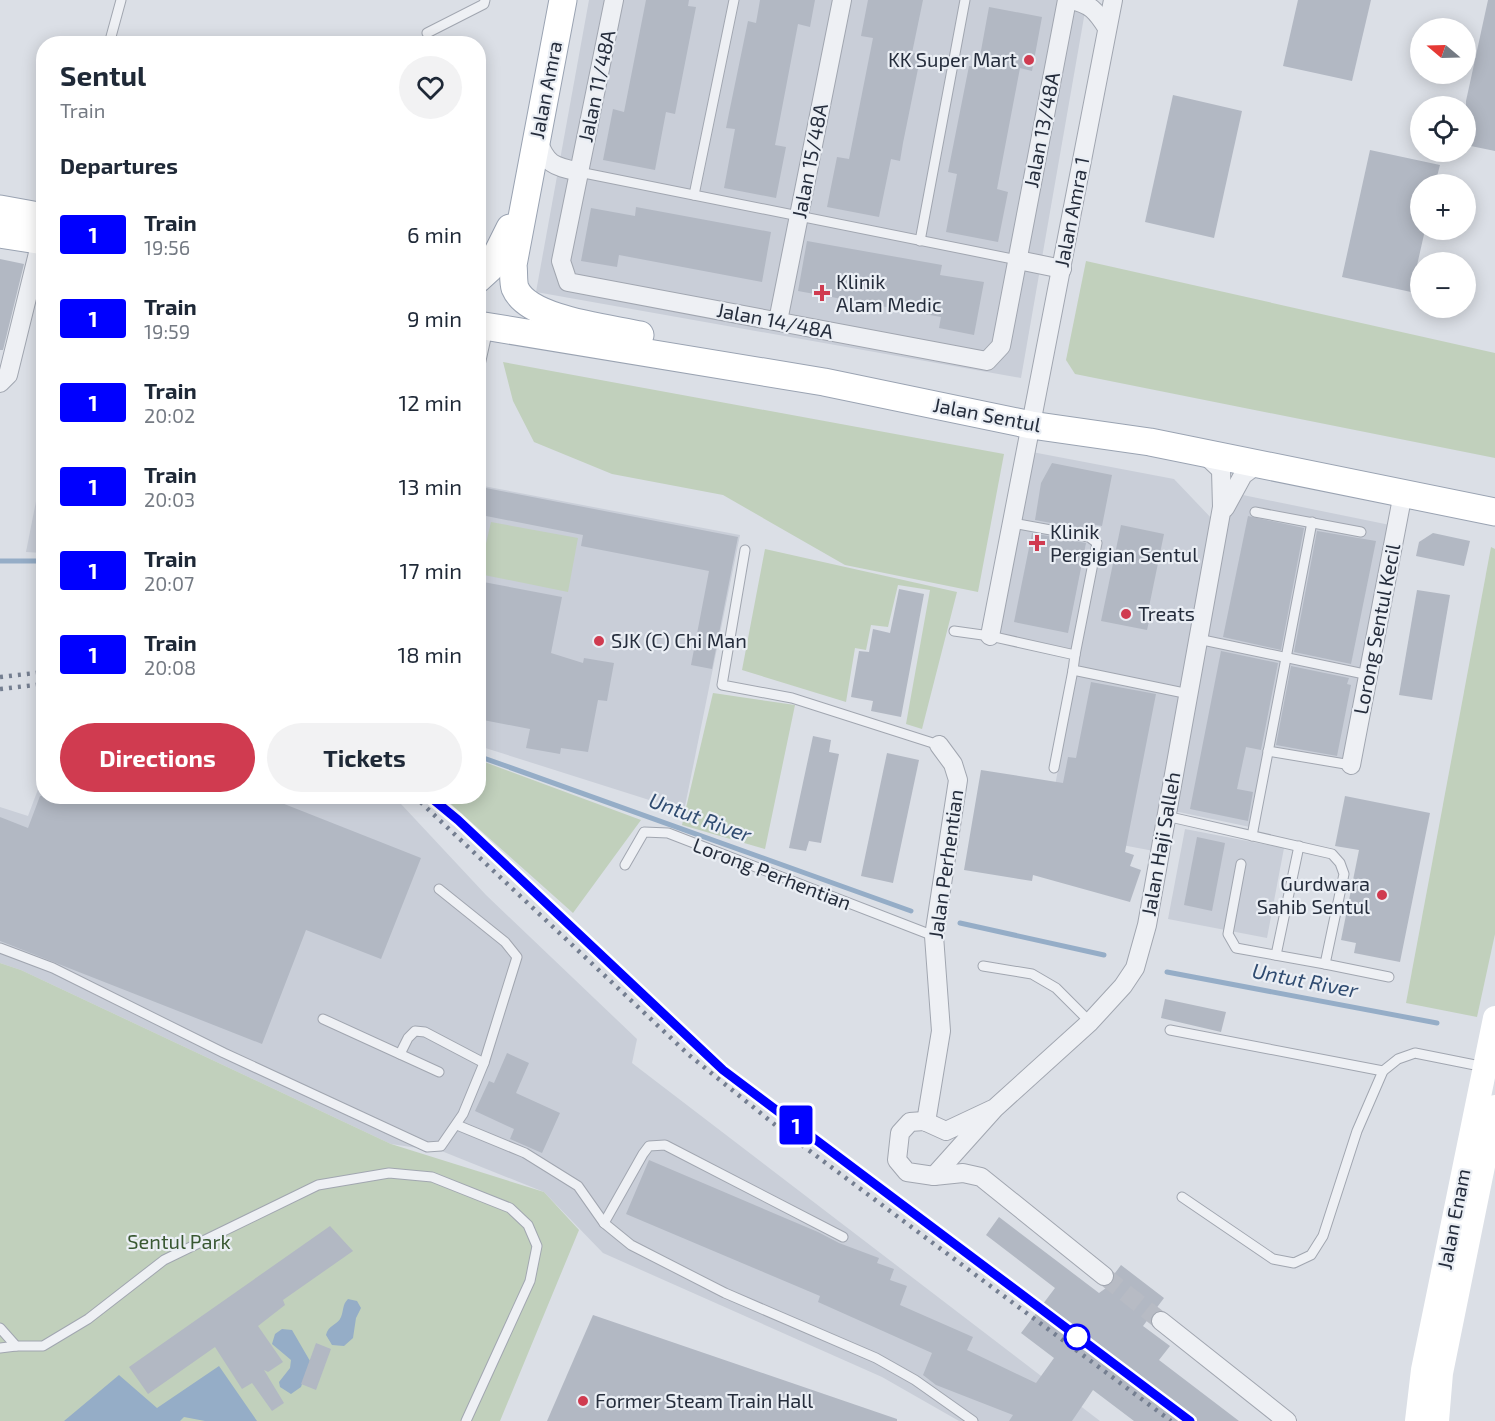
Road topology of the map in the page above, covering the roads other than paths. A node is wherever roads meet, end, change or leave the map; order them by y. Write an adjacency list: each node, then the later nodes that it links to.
1 (121, 0): 11 (lane)
2 (485, 0): 10 (lane)
3 (563, 0): 12 (main road, Jalan Amra)
4 (614, 0): 13 (street, Jalan 11/48A)
5 (734, 0): 15 (lane)
6 (842, 0): 17 (street, Jalan 15/48A)
7 (965, 0): 21 (lane)
8 (1069, 0): 9 (street); 23 (street, Jalan 13/48A)
9 (1109, 10): 24 (street, Jalan Amra 1)
10 (427, 33)
11 (111, 36)
12 (536, 138): 13 (street); 14 (main road, Jalan Amra)
13 (579, 172): 15 (lane); 26 (street, Jalan 14/48A)
14 (528, 179): 25 (main road); 28 (main road)
15 (694, 195): 17 (lane)
16 (0, 209): 18 (main road)
17 (799, 216): 21 (lane); 26 (street, Jalan 15/48A)
18 (36, 229)
19 (36, 233): 20 (main road)
20 (0, 234)
21 (920, 241): 23 (lane)
22 (36, 261): 29 (street)
23 (1018, 261): 24 (street); 26 (street, Jalan 14/48A)
24 (1062, 269): 30 (street, Jalan Amra 1)
25 (486, 272)
26 (778, 321)
27 (486, 326): 28 (main road, Jalan Sentul)
28 (678, 358): 30 (main road, Jalan Sentul)
29 (0, 383)
30 (1031, 425): 31 (main road, Jalan Sentul); 37 (street)
31 (1202, 452): 32 (main road, Jalan Sentul); 38 (street, Jalan Haji Salleh)
32 (1258, 464): 33 (main road, Jalan Sentul); 38 (street, Jalan Haji Salleh)
33 (1403, 493): 35 (main road, Jalan Sentul); 47 (street, Lorong Sentul Kecil)
34 (1255, 512): 36 (lane)
35 (1495, 512)
36 (1312, 522): 39 (lane); 45 (lane)
37 (1013, 523): 42 (street); 44 (lane)
38 (1219, 524): 43 (street, Jalan Haji Salleh)
39 (1361, 532)
40 (745, 550): 49 (lane)
41 (954, 631): 42 (lane)
42 (990, 636): 44 (lane)
43 (1198, 639): 45 (lane); 48 (street, Jalan Haji Salleh)
44 (1075, 655): 46 (lane)
45 (1286, 657): 47 (lane); 50 (lane)
46 (1073, 670): 48 (lane); 52 (lane)
47 (1369, 675): 51 (street, Lorong Sentul Kecil)
48 (1189, 694): 53 (street, Jalan Haji Salleh)
49 (939, 746): 59 (street, Jalan Perhentian)
50 (1268, 751): 51 (lane); 54 (lane)
51 (1351, 765)
52 (1054, 768)
53 (1166, 816): 54 (lane); 66 (street, Jalan Haji Salleh)
54 (1252, 836): 55 (lane)
55 (1299, 846): 61 (lane); 62 (lane)
56 (1241, 864): 61 (lane)
57 (625, 865): 59 (lane, Lorong Perhentian)
58 (440, 889): 70 (lane)
59 (934, 936): 76 (street, Jalan Perhentian)
60 (0, 948): 77 (lane)
61 (1276, 955): 62 (lane)
62 (1325, 964): 64 (lane)
63 (983, 966): 66 (lane)
64 (1389, 977)
65 (323, 1019): 69 (lane)
66 (1090, 1022): 75 (street, Jalan Haji Salleh)
67 (1170, 1030): 72 (lane)
68 (1494, 1031): 71 (main road, Jalan Enam)
69 (400, 1054): 70 (lane); 73 (lane)
70 (484, 1063): 77 (lane)
71 (1490, 1068): 72 (lane); 90 (main road, Jalan Enam)
72 (1383, 1071): 79 (lane)
73 (439, 1072)
74 (1495, 1107): 91 (main road, Jalan Enam)
75 (995, 1108): 76 (street, Jalan Haji Salleh); 78 (street, Jalan Haji Salleh)
76 (922, 1121): 78 (street)
77 (457, 1125): 80 (lane)
78 (934, 1176): 82 (street)
79 (1182, 1197)
80 (604, 1223): 81 (lane); 88 (lane)
81 (843, 1237)
82 (1104, 1276)
83 (1161, 1321): 89 (street)
84 (0, 1328): 85 (lane)
85 (16, 1346): 86 (lane); 87 (lane)
86 (0, 1348)
87 (466, 1421)
88 (973, 1421)
89 (1287, 1421)
90 (1417, 1421)
91 (1437, 1421)

